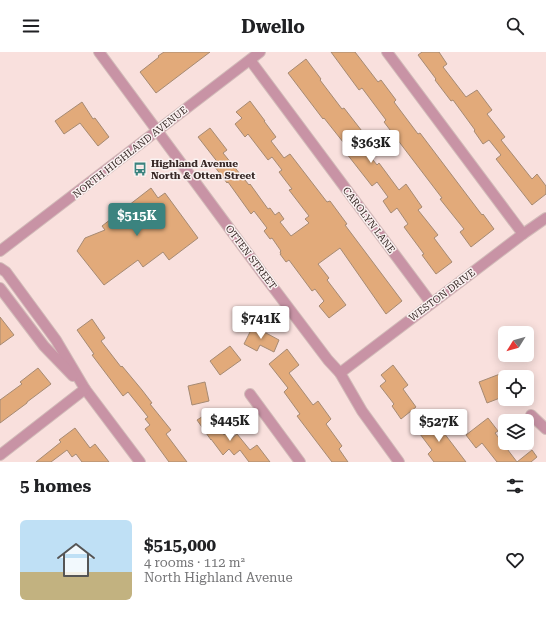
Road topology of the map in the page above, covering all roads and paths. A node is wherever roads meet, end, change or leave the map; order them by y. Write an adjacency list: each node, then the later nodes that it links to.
1 (99, 52): 5 (street, OTTEN STREET)
2 (260, 52): 4 (street, NORTH HIGHLAND AVENUE)
3 (387, 52): 7 (street)
4 (250, 60): 5 (street, NORTH HIGHLAND AVENUE); 11 (street, CAROLYN LANE)
5 (157, 131): 8 (street, NORTH HIGHLAND AVENUE); 12 (street, OTTEN STREET)
6 (546, 218): 7 (street, WESTON DRIVE)
7 (523, 234): 11 (street, WESTON DRIVE)
8 (0, 252)
9 (0, 268): 13 (street)
10 (0, 288): 13 (street)
11 (431, 303): 12 (street, WESTON DRIVE)
12 (340, 373): 20 (street, OTTEN STREET)
13 (85, 389): 17 (street); 18 (street)
14 (250, 394): 19 (street)
15 (534, 418): 16 (street)
16 (546, 429)
17 (0, 455)
18 (140, 462)
19 (300, 462)
20 (399, 462)

